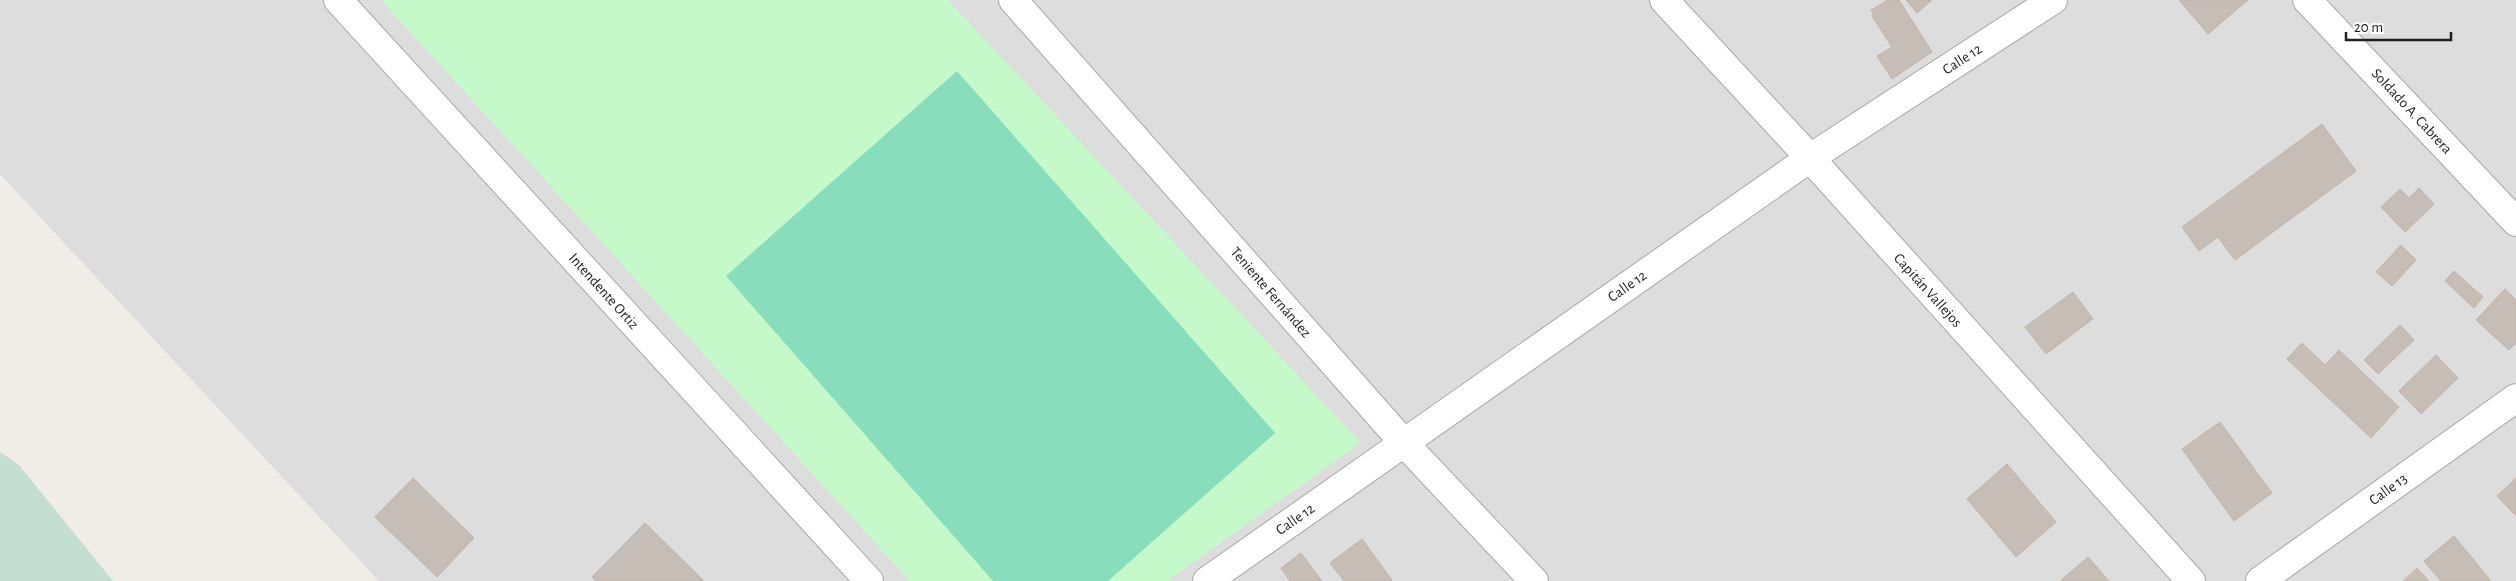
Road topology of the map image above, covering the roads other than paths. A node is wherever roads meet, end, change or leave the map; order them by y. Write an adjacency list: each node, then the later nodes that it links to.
1 (338, 0): 10 (street, Intendente Ortiz)
2 (1013, 0): 9 (street, Teniente Fernández)
3 (1664, 0): 6 (street, Capitán Vallejos)
4 (2053, 0): 6 (street, Calle 12)
5 (2307, 0): 7 (street, Soldado A. Cabrera)
6 (1810, 158): 9 (street, Calle 12); 13 (street, Capitán Vallejos)
7 (2516, 222)
8 (2516, 398): 14 (street, Calle 13)
9 (1404, 442): 11 (street, Calle 12); 12 (street, Teniente Fernández)
10 (869, 581)
11 (1207, 581)
12 (1534, 581)
13 (2191, 581)
14 (2260, 581)

